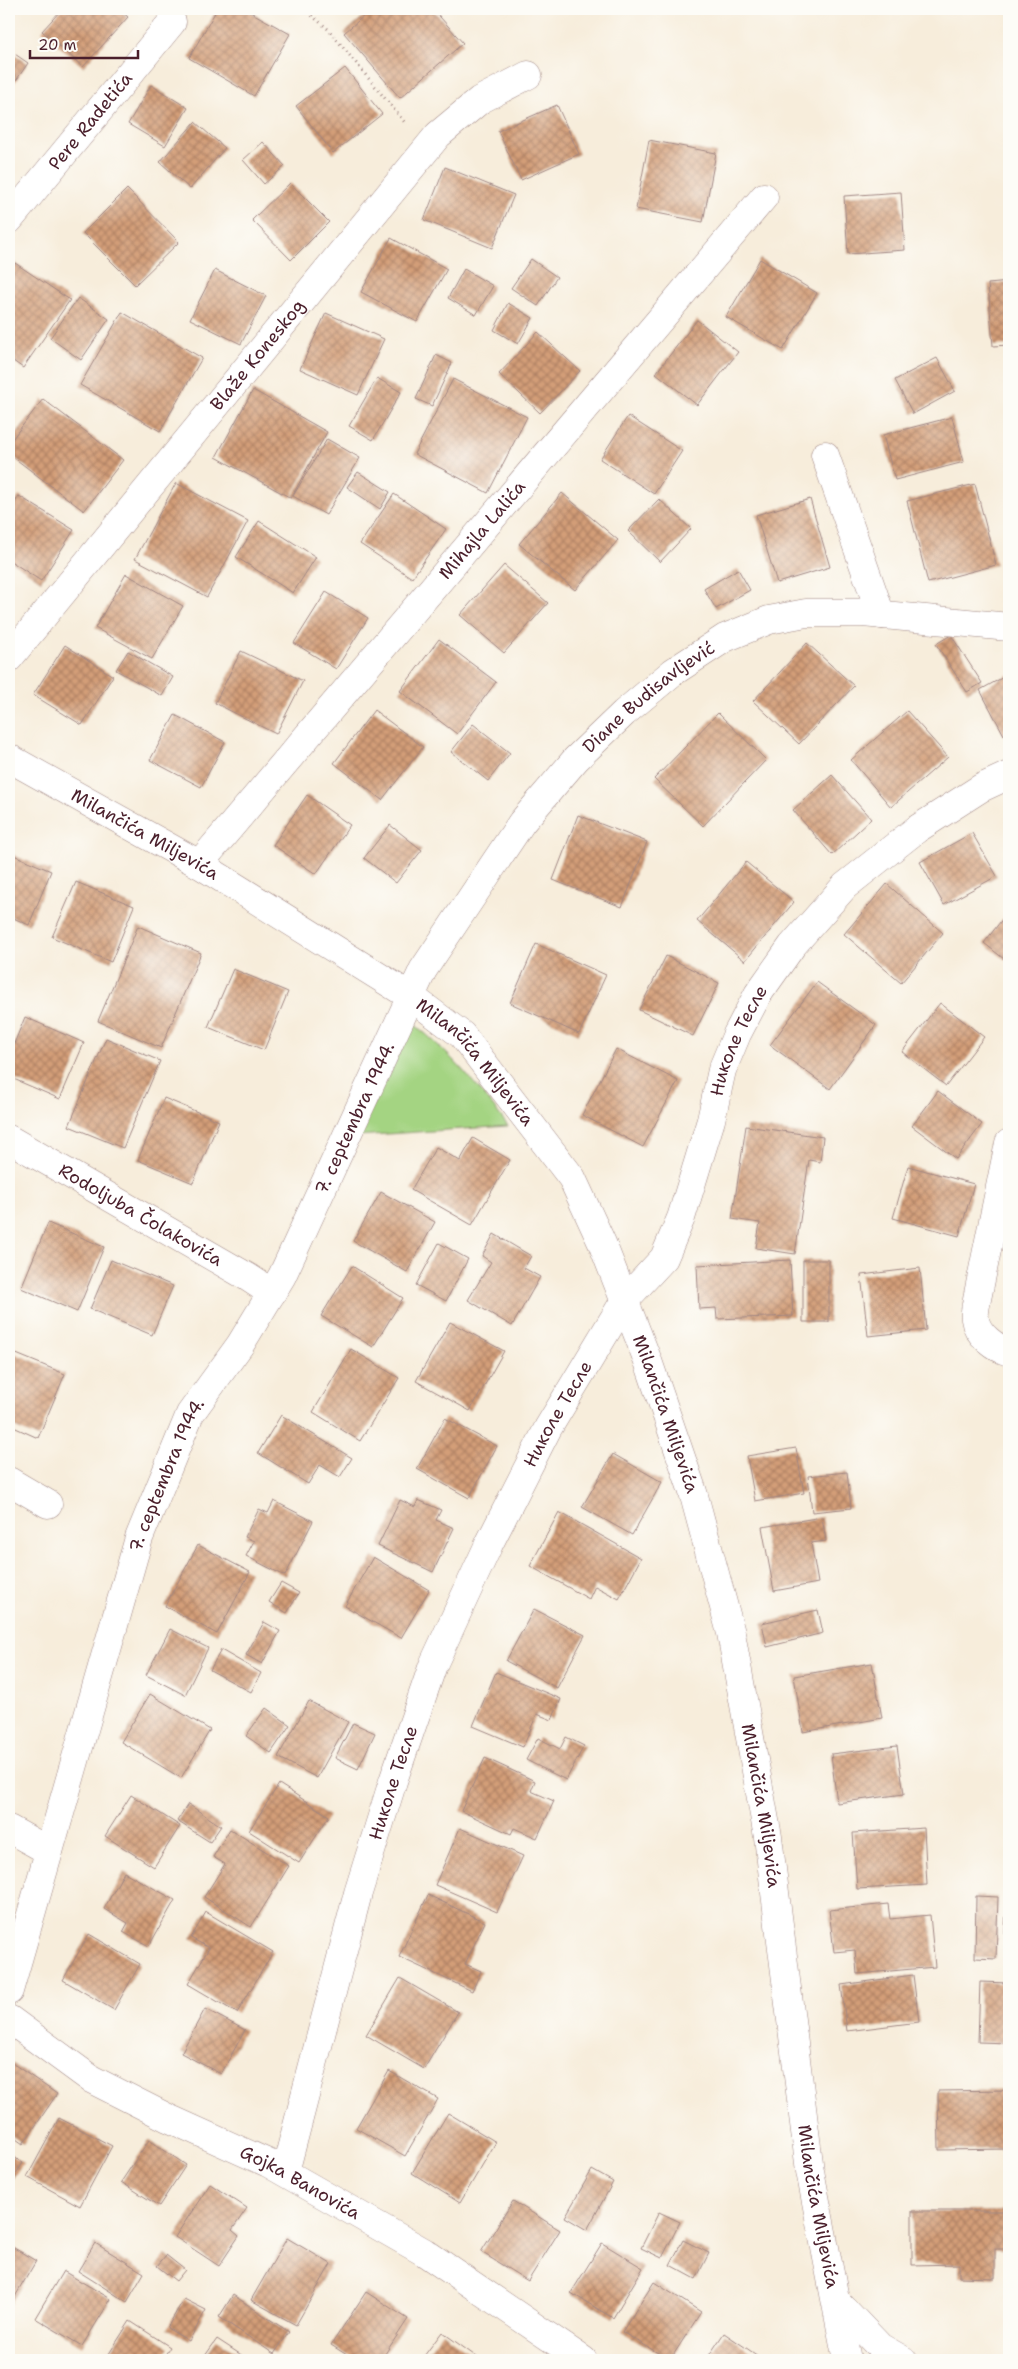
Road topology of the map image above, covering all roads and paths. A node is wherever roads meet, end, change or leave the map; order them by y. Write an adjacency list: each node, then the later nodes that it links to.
1 (304, 9): 4 (path)
2 (172, 22): 6 (street, Pere Radetića)
3 (528, 75): 4 (street, Blaže Koneskog)
4 (427, 149): 10 (street, Blaže Koneskog)
5 (764, 196): 13 (street, Mihajla Lalića)
6 (9, 220)
7 (825, 454): 8 (street)
8 (880, 615): 9 (street, Diane Budisavljević); 14 (street, Diane Budisavljević)
9 (1009, 627)
10 (9, 658)
11 (9, 758): 13 (street, Milančića Miljevića)
12 (1009, 775): 18 (street, Николе Тесле)
13 (199, 864): 14 (street, Milančića Miljevića)
14 (410, 996): 17 (street, 7. сeptembra 1944.); 18 (street, Milančića Miljevića)
15 (9, 1139): 17 (street, Rodoljuba Čolakovića)
16 (1009, 1143): 19 (street)
17 (272, 1293): 23 (street, 7. сeptembra 1944.)
18 (625, 1300): 26 (street, Николе Тесле); 27 (street, Milančića Miljevića)
19 (1009, 1352)
20 (9, 1481): 21 (street)
21 (48, 1504)
22 (9, 1829): 23 (street)
23 (49, 1850): 24 (street, 7. сeptembra 1944.)
24 (9, 1991)
25 (9, 2019): 26 (street, Gojka Banovića)
26 (285, 2172): 28 (street, Gojka Banovića)
27 (836, 2301): 29 (street, Milančića Miljevića); 30 (street)
28 (583, 2360)
29 (847, 2360)
30 (903, 2360)

